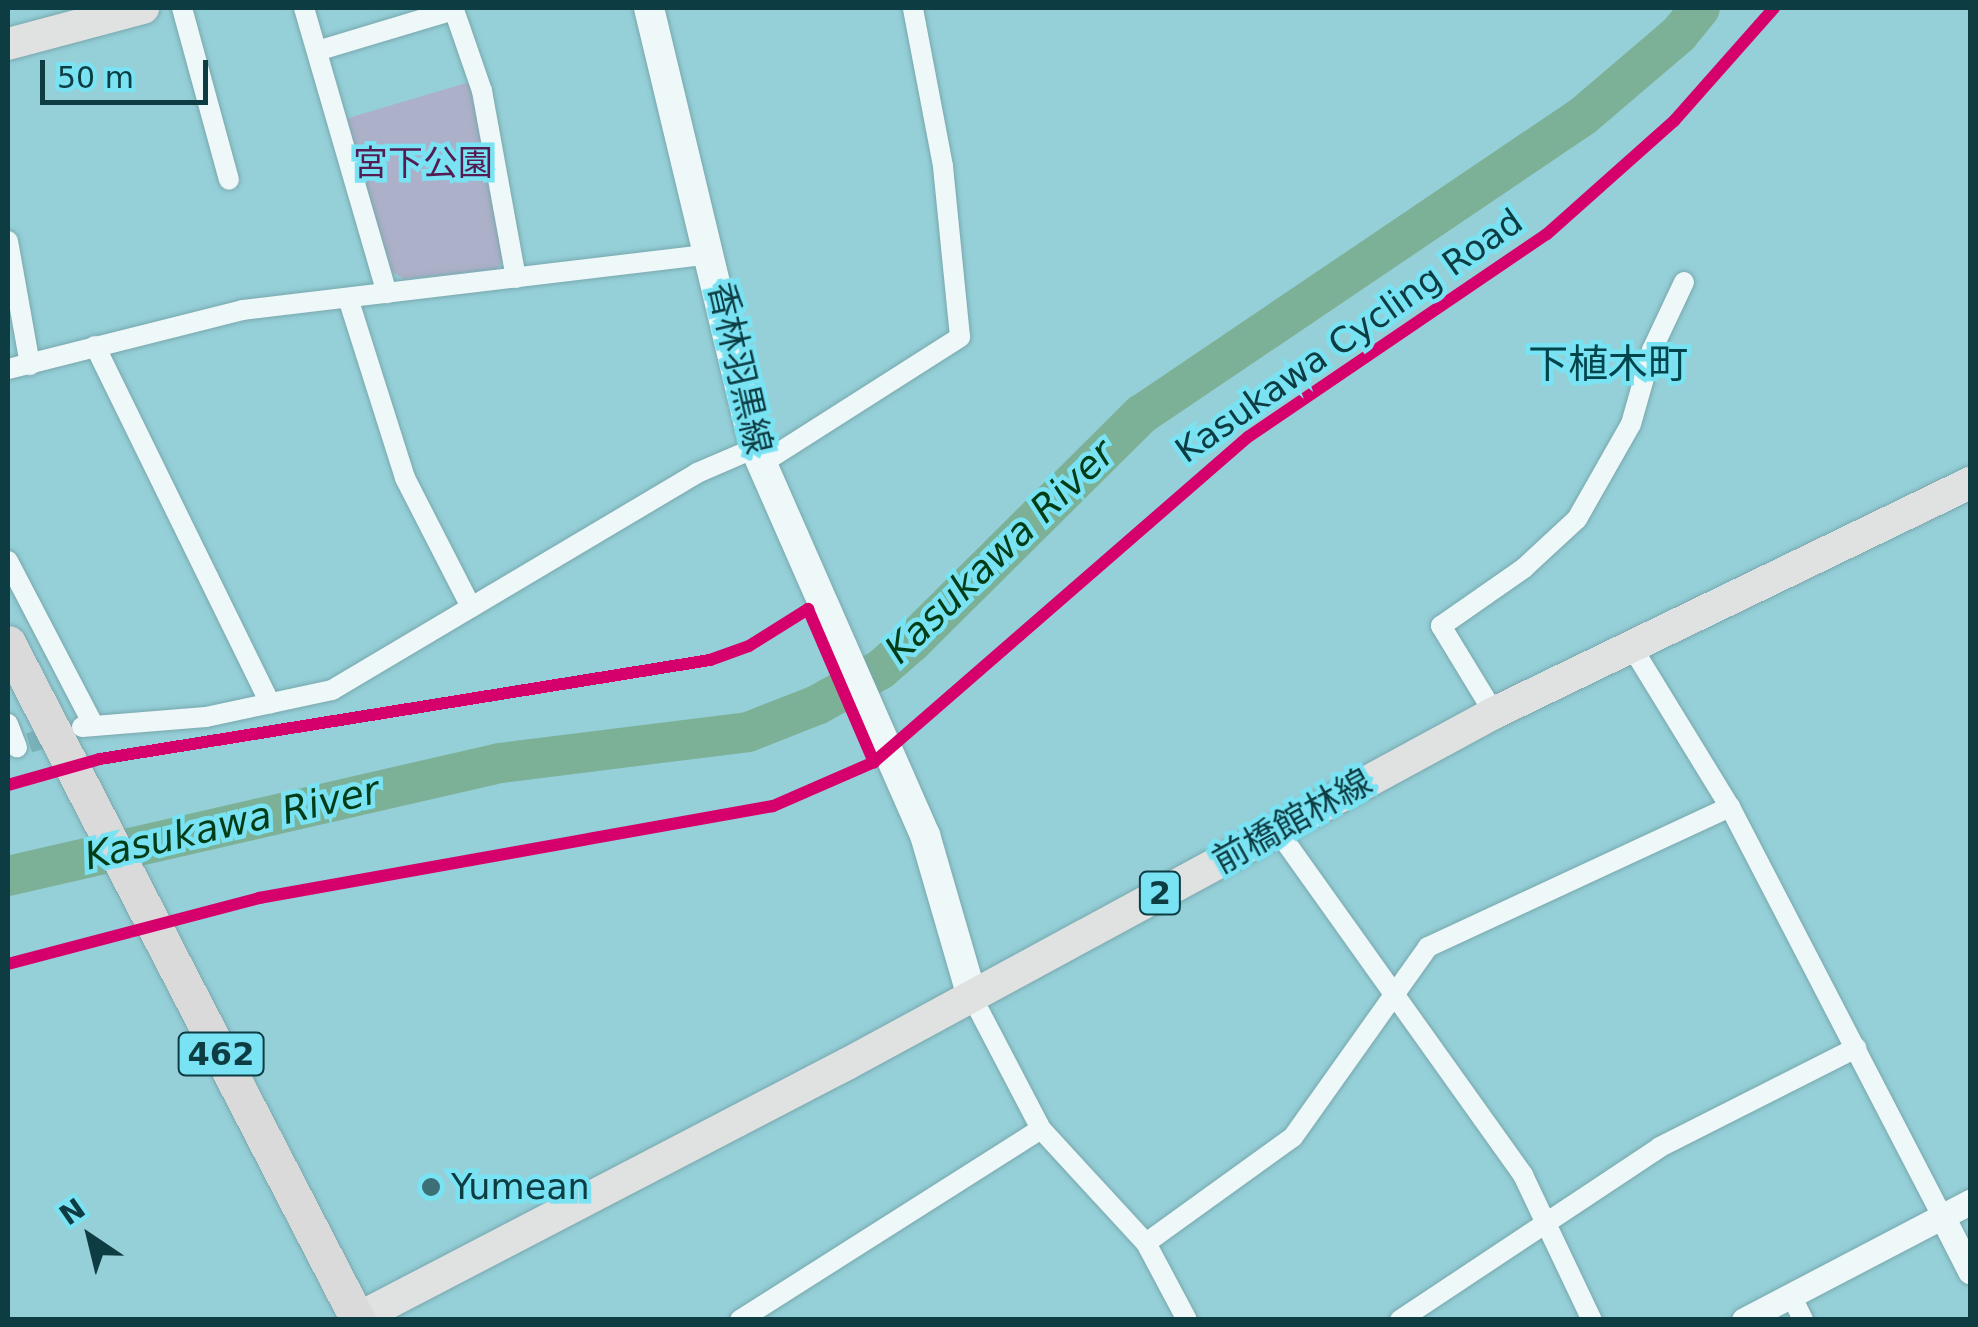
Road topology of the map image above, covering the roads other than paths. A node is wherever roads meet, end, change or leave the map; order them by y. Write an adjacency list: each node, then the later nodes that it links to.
1 (143, 8): 6 (main road)
2 (182, 8): 8 (street)
3 (304, 8): 7 (street)
4 (649, 8): 10 (main road, 香林羽黒線)
5 (913, 8): 18 (street)
6 (8, 44)
7 (317, 51): 11 (street); 13 (street)
8 (229, 180)
9 (8, 241): 16 (street)
10 (712, 254): 11 (street); 18 (main road, 香林羽黒線)
11 (516, 278): 13 (street)
12 (1684, 282): 25 (street)
13 (387, 293): 14 (street)
14 (348, 298): 15 (street); 21 (street)
15 (95, 346): 16 (street); 24 (street)
16 (30, 365): 17 (street)
17 (8, 370)
18 (758, 456): 21 (street); 31 (main road, 香林羽黒線)
19 (1968, 490): 23 (main road, 前橋館林線 / 2)
20 (8, 561): 24 (street)
21 (471, 606): 24 (street)
22 (8, 643): 40 (highway, 462)
23 (1630, 644): 25 (main road, 前橋館林線 / 2); 28 (street)
24 (270, 704)
25 (1494, 713): 29 (main road, 前橋館林線 / 2)
26 (8, 724): 27 (street)
27 (18, 747)
28 (1730, 806): 30 (street); 32 (street)
29 (1277, 830): 30 (street); 31 (main road, 前橋館林線 / 2)
30 (1395, 990): 36 (street); 37 (street)
31 (972, 997): 33 (street); 40 (main road, 前橋館林線 / 2)
32 (1856, 1048): 35 (street); 36 (street)
33 (1041, 1129): 37 (street); 41 (street)
34 (1970, 1202): 35 (street)
35 (1942, 1216): 38 (street); 39 (street)
36 (1548, 1224): 43 (street); 44 (street)
37 (1146, 1243): 42 (street)
38 (1970, 1272)
39 (1790, 1295): 45 (street); 46 (street)
40 (357, 1319)
41 (740, 1320)
42 (1187, 1320)
43 (1400, 1320)
44 (1592, 1320)
45 (1744, 1320)
46 (1803, 1320)

